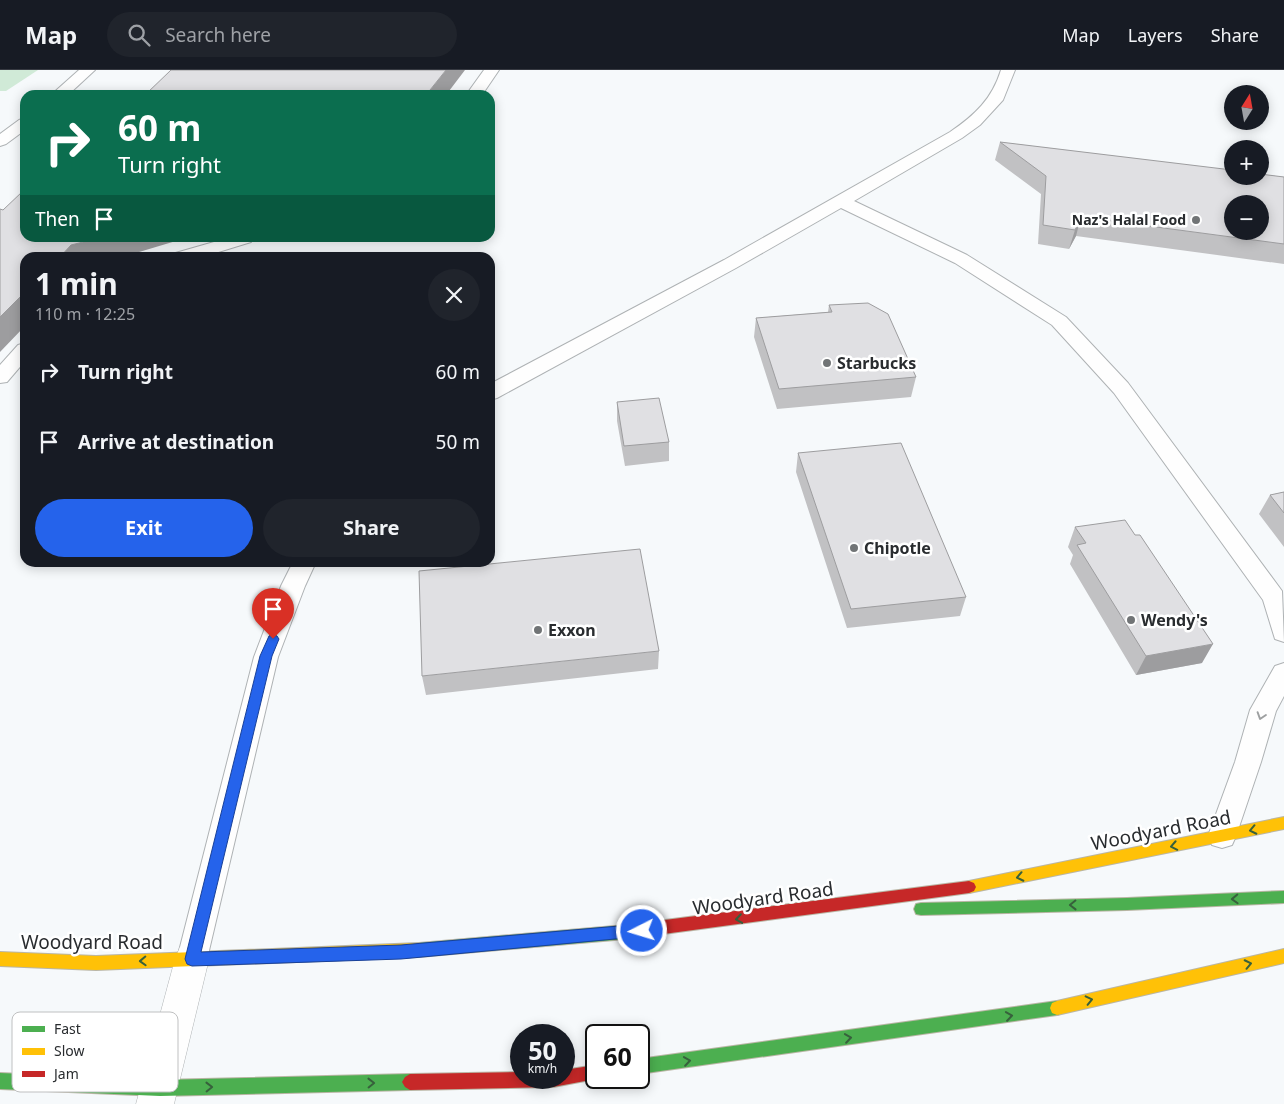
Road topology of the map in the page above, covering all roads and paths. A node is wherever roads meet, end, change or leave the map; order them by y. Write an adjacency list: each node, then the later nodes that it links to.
1 (88, 70): 4 (lane)
2 (492, 70): 5 (lane)
3 (1008, 70): 8 (lane)
4 (65, 90)
5 (478, 90)
6 (20, 127): 7 (lane)
7 (0, 141)
8 (841, 201): 13 (lane); 15 (lane)
9 (232, 242): 10 (lane)
10 (198, 252)
11 (20, 355): 12 (lane)
12 (0, 377)
13 (495, 390)
14 (302, 567): 25 (lane)
15 (1284, 632)
16 (1284, 673): 18 (lane, one-way to 18)
17 (1284, 823): 18 (main road, Woodyard Road, one-way to 18)
18 (1222, 836): 22 (main road, Woodyard Road, one-way to 22)
19 (1284, 897): 20 (main road, one-way to 20)
20 (913, 909)
21 (884, 910): 22 (main road)
22 (787, 912): 25 (main road, Woodyard Road, one-way to 25)
23 (1284, 956): 27 (main road, one-way to 23)
24 (0, 959): 25 (main road, Woodyard Road, one-way to 24)
25 (192, 959): 26 (street)
26 (178, 1014)
27 (650, 1065)
28 (585, 1075): 30 (main road, one-way to 28)
29 (118, 1092): 30 (main road)
30 (157, 1096)

